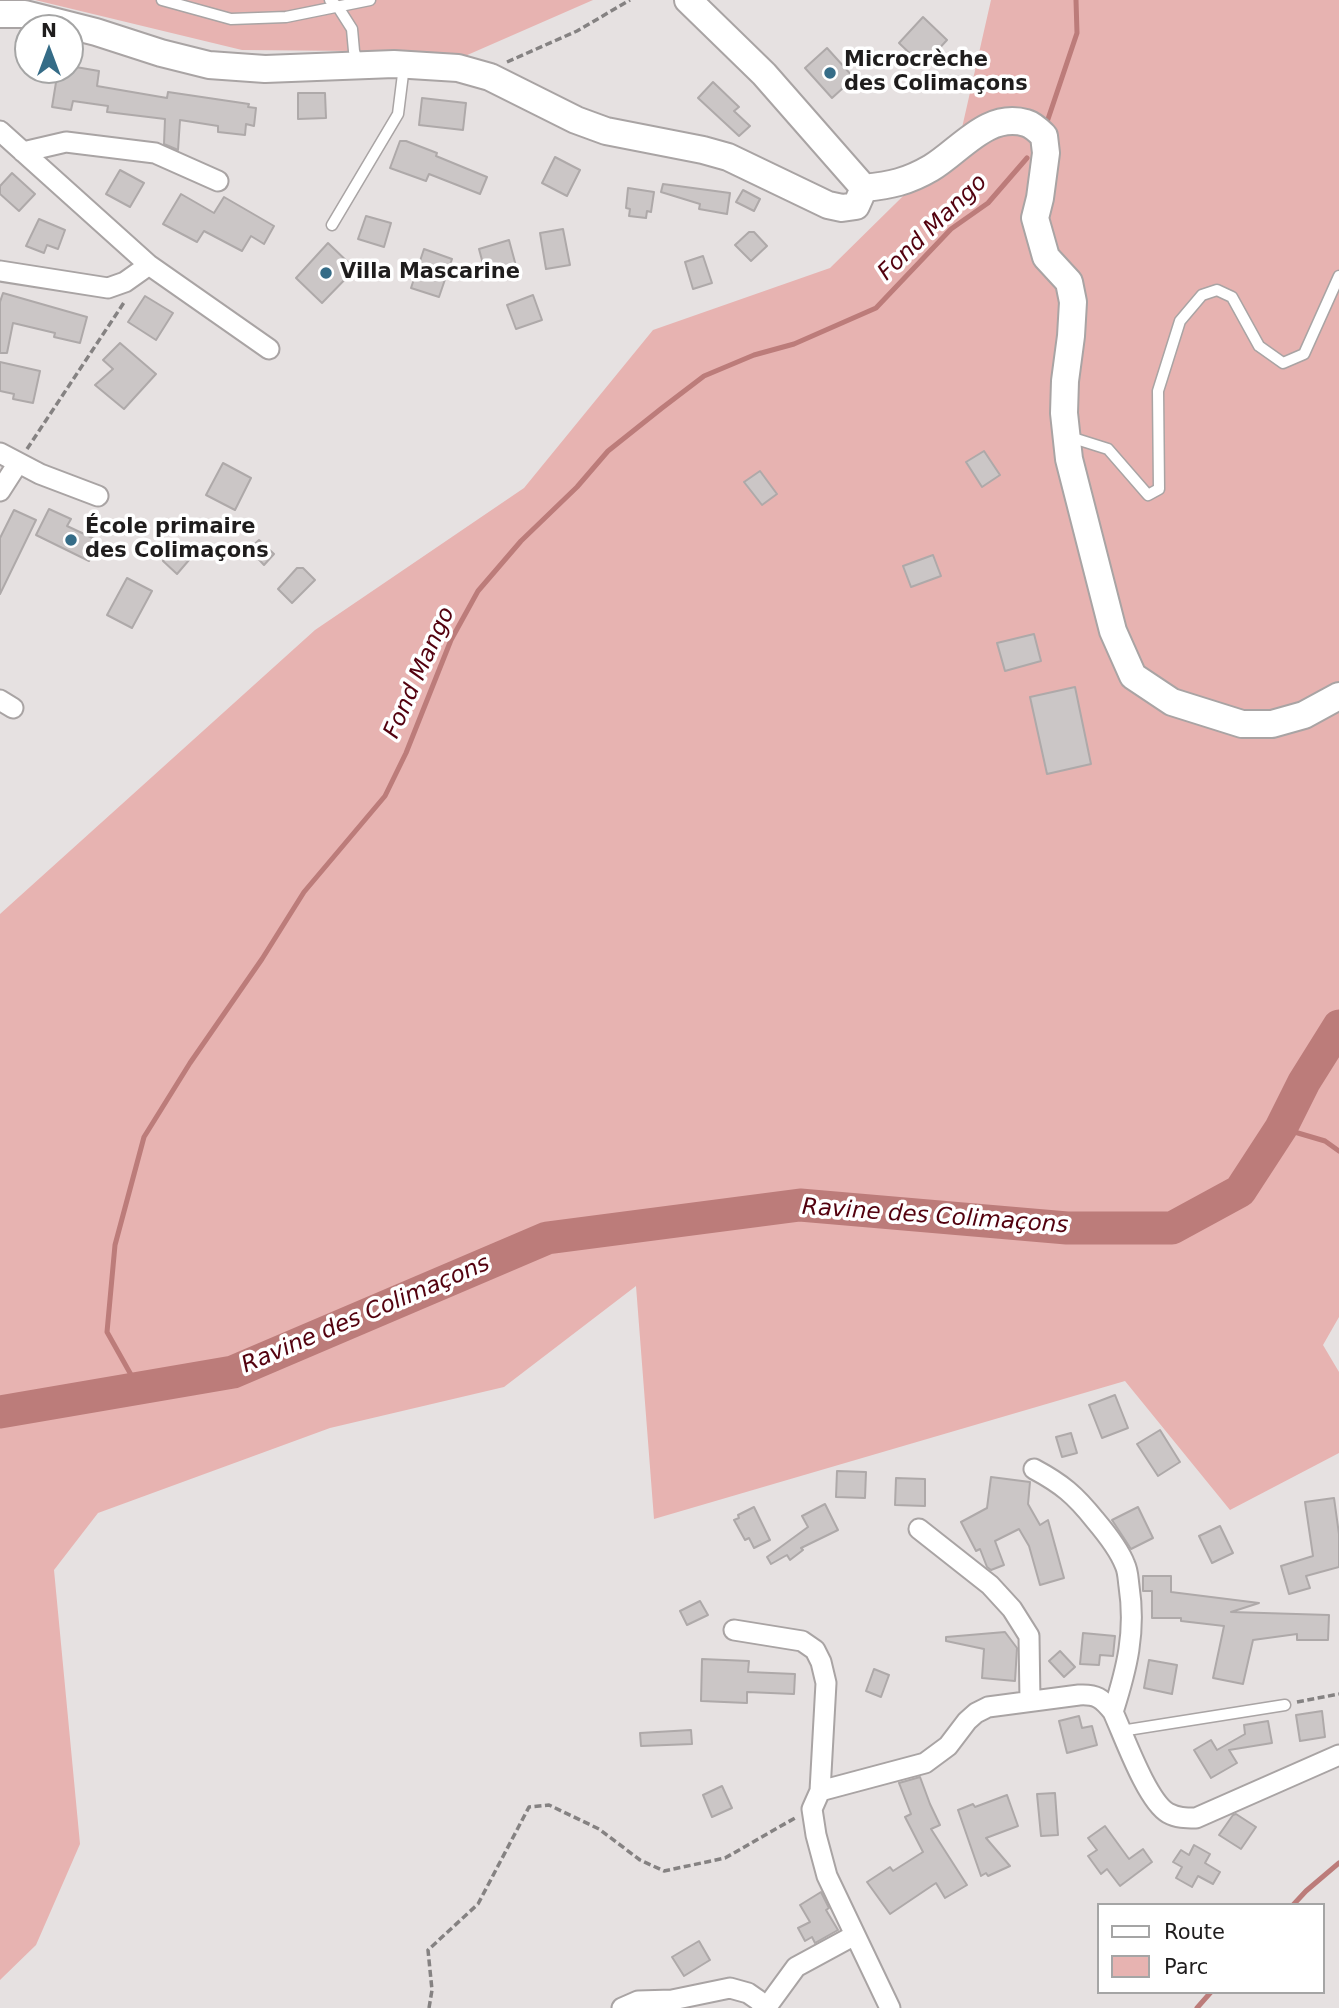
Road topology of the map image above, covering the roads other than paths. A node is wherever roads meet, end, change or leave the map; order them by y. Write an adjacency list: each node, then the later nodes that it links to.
1 (162, 0): 4 (lane)
2 (370, 0): 4 (lane)
3 (688, 0): 11 (main road)
4 (334, 3): 6 (lane)
5 (0, 14): 6 (main road)
6 (358, 64): 7 (main road)
7 (404, 65): 11 (main road); 12 (lane)
8 (0, 131): 9 (street)
9 (23, 152): 10 (street); 13 (street)
10 (218, 181)
11 (864, 188): 17 (main road)
12 (331, 225)
13 (149, 265): 14 (street); 16 (street)
14 (0, 271)
15 (1339, 276): 17 (lane)
16 (269, 349)
17 (1066, 436): 22 (main road)
18 (0, 453): 19 (street)
19 (18, 463): 20 (street); 21 (street)
20 (0, 491)
21 (98, 496)
22 (1339, 696)
23 (1034, 1469): 28 (street)
24 (919, 1529): 26 (street)
25 (734, 1630): 31 (street)
26 (1030, 1701): 28 (street); 31 (street)
27 (1284, 1705): 29 (lane)
28 (1112, 1712): 29 (street)
29 (1121, 1731): 30 (street)
30 (1339, 1755)
31 (816, 1800): 32 (street)
32 (855, 1935): 34 (street); 35 (street)
33 (622, 2008): 34 (street)
34 (766, 2008)
35 (890, 2008)

